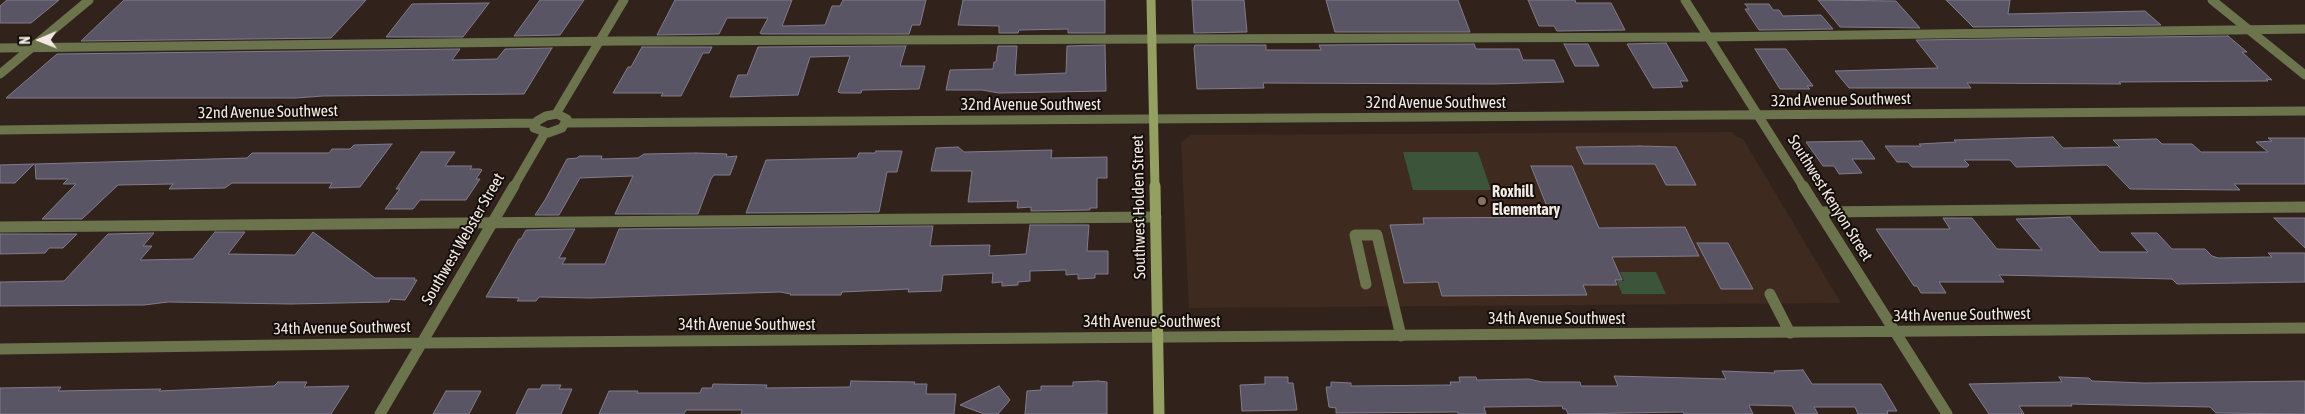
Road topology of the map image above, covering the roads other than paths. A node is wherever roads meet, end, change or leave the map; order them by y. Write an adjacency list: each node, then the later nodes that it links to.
1 (89, 0): 11 (street)
2 (624, 0): 10 (street)
3 (1151, 0): 8 (street, Southwest Holden Street)
4 (1685, 0): 9 (street, Southwest Kenyon Street)
5 (2212, 0): 7 (street)
6 (2305, 29): 7 (street)
7 (2248, 30): 9 (street); 14 (street)
8 (1153, 38): 9 (street); 10 (street); 18 (street, Southwest Holden Street)
9 (1709, 38): 17 (street, Southwest Kenyon Street)
10 (599, 41): 11 (street); 16 (street)
11 (32, 47): 12 (street); 13 (street)
12 (0, 48)
13 (0, 74)
14 (2305, 75)
15 (2305, 111): 17 (street, 32nd Avenue Southwest)
16 (556, 114): 19 (street); 20 (street)
17 (1759, 116): 18 (street, 32nd Avenue Southwest); 24 (street, Southwest Kenyon Street)
18 (1154, 119): 20 (street, 32nd Avenue Southwest); 25 (street, Southwest Holden Street)
19 (536, 123): 21 (street, 32nd Avenue Southwest); 22 (street)
20 (566, 123): 22 (street)
21 (0, 130)
22 (545, 133): 26 (street, Southwest Webster Street)
23 (2305, 207): 24 (street)
24 (1820, 212): 32 (street, Southwest Kenyon Street)
25 (1156, 216): 26 (street); 34 (street, Southwest Holden Street)
26 (492, 222): 27 (street); 35 (street, Southwest Webster Street)
27 (0, 227)
28 (1366, 284): 33 (street)
29 (1770, 294): 31 (street)
30 (2305, 328): 32 (street, 34th Avenue Southwest)
31 (1790, 333): 32 (street, 34th Avenue Southwest); 33 (street, 34th Avenue Southwest)
32 (1896, 333): 39 (street, Southwest Kenyon Street)
33 (1401, 336): 34 (street, 34th Avenue Southwest)
34 (1157, 338): 35 (street, 34th Avenue Southwest); 38 (street, Southwest Holden Street)
35 (422, 343): 36 (street, 34th Avenue Southwest); 37 (street, Southwest Webster Street)
36 (0, 349)
37 (380, 414)
38 (1159, 414)
39 (1947, 414)

